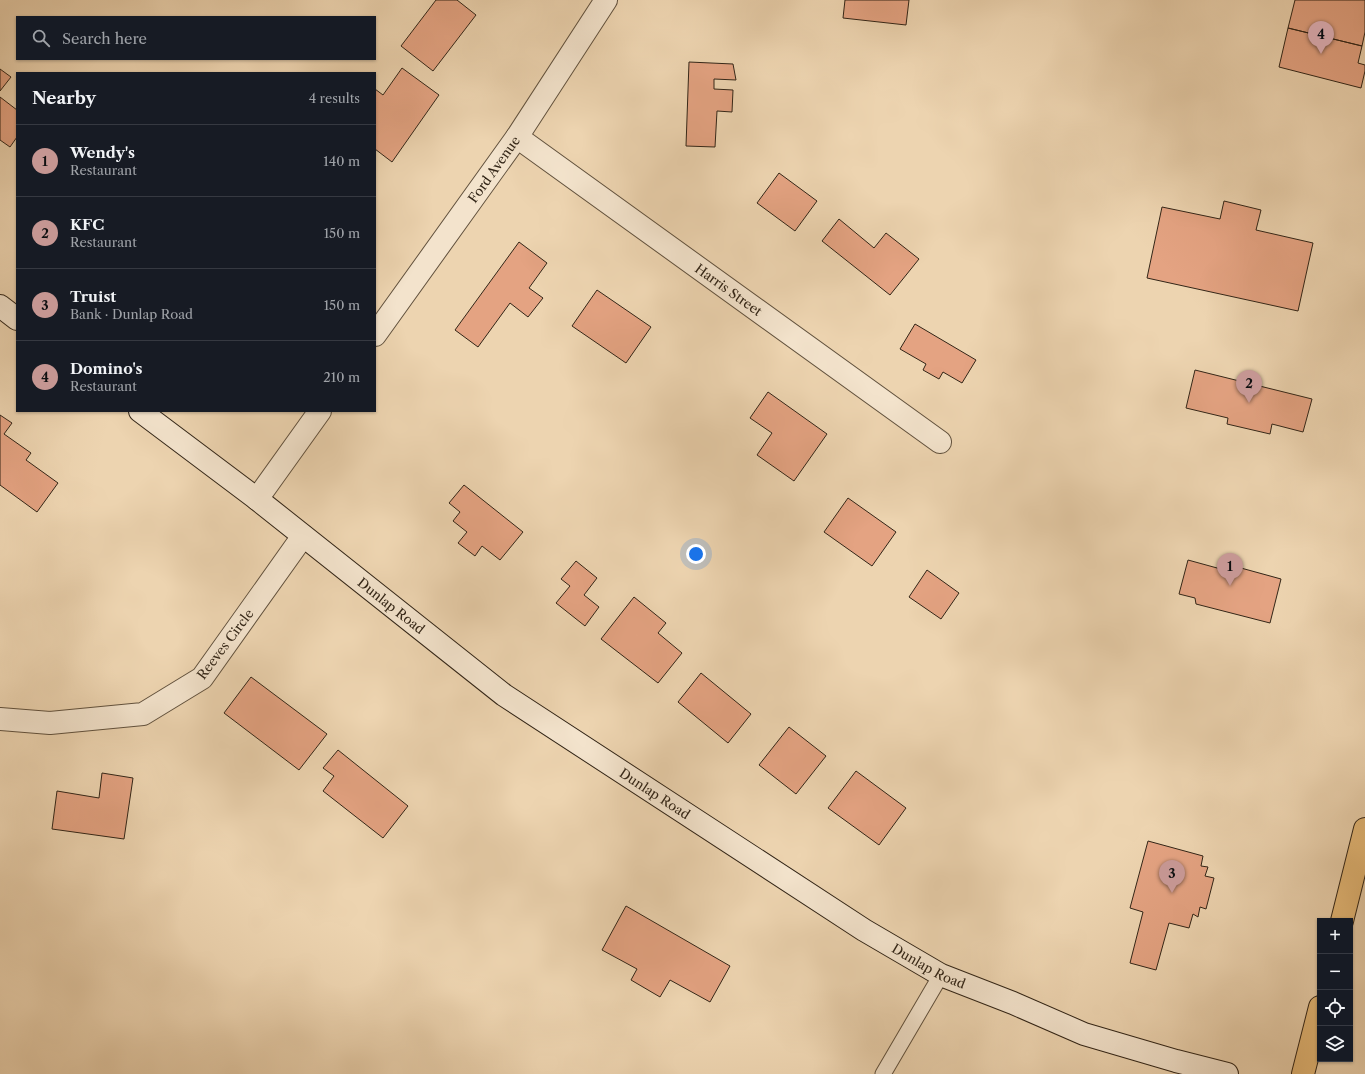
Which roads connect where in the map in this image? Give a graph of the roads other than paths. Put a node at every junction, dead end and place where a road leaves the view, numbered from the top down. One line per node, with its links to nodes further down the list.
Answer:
1 (606, 0): 2 (street, Ford Avenue)
2 (517, 137): 5 (street, Ford Avenue); 8 (street, Harris Street)
3 (0, 306): 4 (street)
4 (16, 318)
5 (376, 334)
6 (141, 412): 9 (street, Dunlap Road)
7 (319, 412): 9 (street)
8 (940, 442)
9 (257, 499): 10 (street, Dunlap Road)
10 (303, 536): 11 (street, Reeves Circle); 14 (street, Dunlap Road)
11 (0, 719)
12 (1365, 829): 13 (main road)
13 (1343, 918)
14 (941, 975): 16 (lane); 17 (street, Dunlap Road)
15 (1317, 1019): 18 (main road)
16 (883, 1074)
17 (1227, 1074)
18 (1303, 1074)

